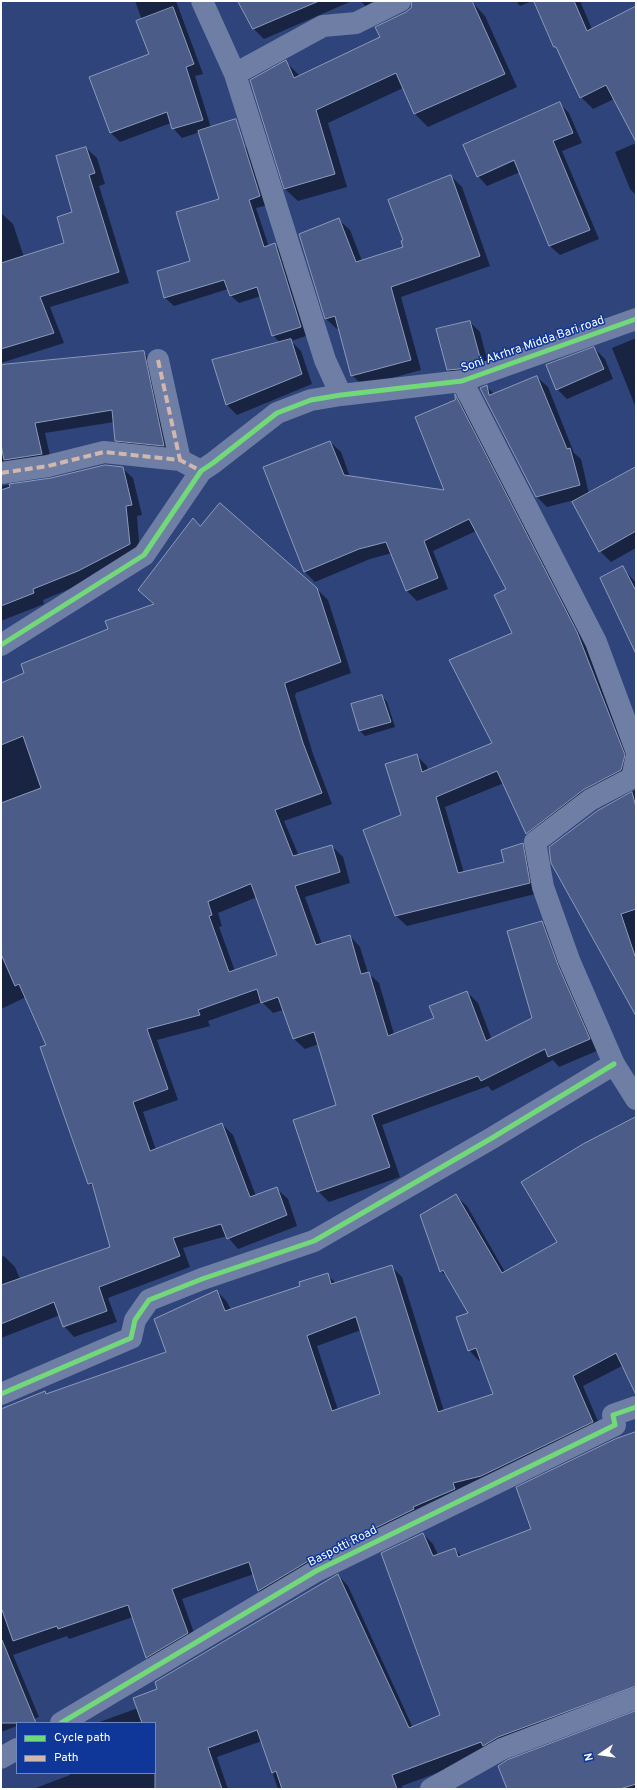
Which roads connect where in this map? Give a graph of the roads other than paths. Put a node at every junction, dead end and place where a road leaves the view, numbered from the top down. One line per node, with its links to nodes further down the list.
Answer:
1 (202, 1): 3 (street)
2 (400, 1): 3 (street)
3 (235, 74): 7 (street)
4 (636, 319): 6 (street, Soni Akrhra Midda Bari road)
5 (158, 360): 8 (street)
6 (462, 381): 7 (street, Soni Akrhra Midda Bari road); 12 (street)
7 (342, 395): 9 (street, Soni Akrhra Midda Bari road)
8 (180, 460): 9 (street); 10 (street)
9 (201, 471): 11 (street, Soni Akrhra Midda Bari road)
10 (1, 473)
11 (1, 645)
12 (636, 750)
13 (636, 759): 14 (street)
14 (614, 1064): 15 (street); 16 (street)
15 (636, 1099)
16 (1, 1394)
17 (636, 1407): 19 (street, Baspotti Road)
18 (636, 1698): 22 (street)
19 (63, 1722)
20 (16, 1750): 21 (street)
21 (1, 1758)
22 (431, 1789)

